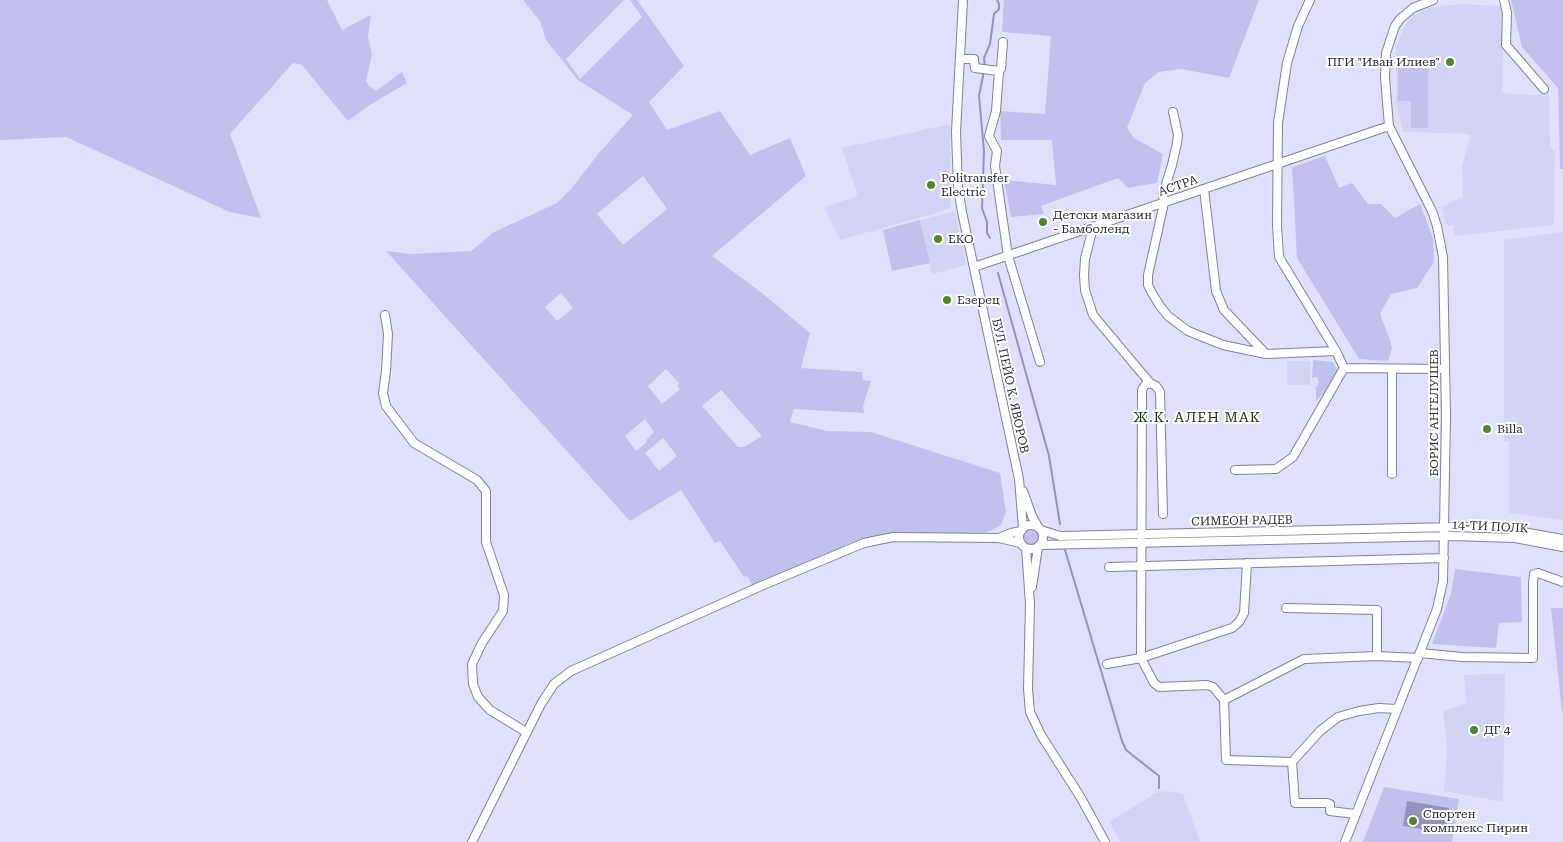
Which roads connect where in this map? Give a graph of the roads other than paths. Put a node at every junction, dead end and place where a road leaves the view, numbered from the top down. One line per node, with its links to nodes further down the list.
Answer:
1 (963, 0): 6 (street, БУЛ. ПЕЙО К. ЯВОРОВ)
2 (1310, 0): 11 (street)
3 (1433, 0): 10 (street, БОРИС АНГЕЛУШЕВ)
4 (1504, 0): 8 (street)
5 (1003, 42): 7 (street)
6 (960, 59): 7 (street); 16 (street, БУЛ. ПЕЙО К. ЯВОРОВ)
7 (996, 71): 15 (street)
8 (1544, 89)
9 (1173, 112): 13 (street)
10 (1389, 126): 11 (street, АСТРА); 23 (street, БОРИС АНГЕЛУШЕВ)
11 (1277, 165): 12 (street, АСТРА); 18 (street)
12 (1204, 189): 13 (street, АСТРА); 19 (street)
13 (1164, 203): 14 (street, АСТРА); 19 (street)
14 (1093, 227): 15 (street, АСТРА); 24 (street)
15 (1008, 256): 16 (street, АСТРА); 20 (street)
16 (974, 268): 27 (street, БУЛ. ПЕЙО К. ЯВОРОВ)
17 (385, 315): 51 (street)
18 (1336, 351): 19 (street); 21 (street)
19 (1266, 354)
20 (1040, 362)
21 (1344, 368): 22 (street); 25 (street)
22 (1392, 368): 23 (street); 26 (street)
23 (1445, 369): 31 (street, БОРИС АНГЕЛУШЕВ)
24 (1150, 383): 28 (street); 33 (street)
25 (1235, 470)
26 (1392, 474)
27 (1019, 479): 29 (street, БУЛ. ПЕЙО К. ЯВОРОВ); 30 (street, БУЛ. ПЕЙО К. ЯВОРОВ)
28 (1163, 514)
29 (1022, 529): 30 (street); 32 (street); 35 (street)
30 (1039, 529): 33 (street, СИМЕОН РАДЕВ); 36 (street)
31 (1445, 532): 33 (street, СИМЕОН РАДЕВ); 34 (street, 14-ТИ ПОЛК); 37 (street, 14-ТИ ПОЛК); 38 (street, БОРИС АНГЕЛУШЕВ)
32 (1000, 538): 35 (street); 51 (street)
33 (1142, 538): 36 (street, СИМЕОН РАДЕВ); 40 (street)
34 (1563, 539)
35 (1023, 546): 36 (street); 43 (street)
36 (1039, 546): 43 (street)
37 (1563, 547)
38 (1444, 558): 39 (street); 46 (street, БОРИС АНГЕЛУШЕВ)
39 (1247, 563): 40 (street); 47 (street)
40 (1142, 566): 41 (street); 47 (street)
41 (1109, 567)
42 (1563, 582): 46 (street)
43 (1030, 604): 55 (street)
44 (1286, 608): 45 (street)
45 (1377, 656): 46 (street); 49 (street)
46 (1419, 656): 50 (street, БОРИС АНГЕЛУШЕВ)
47 (1141, 658): 48 (street); 49 (street)
48 (1108, 664)
49 (1224, 700): 52 (street)
50 (1397, 709): 52 (street); 53 (street, БОРИС АНГЕЛУШЕВ)
51 (526, 732): 54 (street)
52 (1292, 762): 53 (street)
53 (1355, 814): 56 (street, БОРИС АНГЕЛУШЕВ)
54 (472, 842)
55 (1105, 842)
56 (1346, 842)

